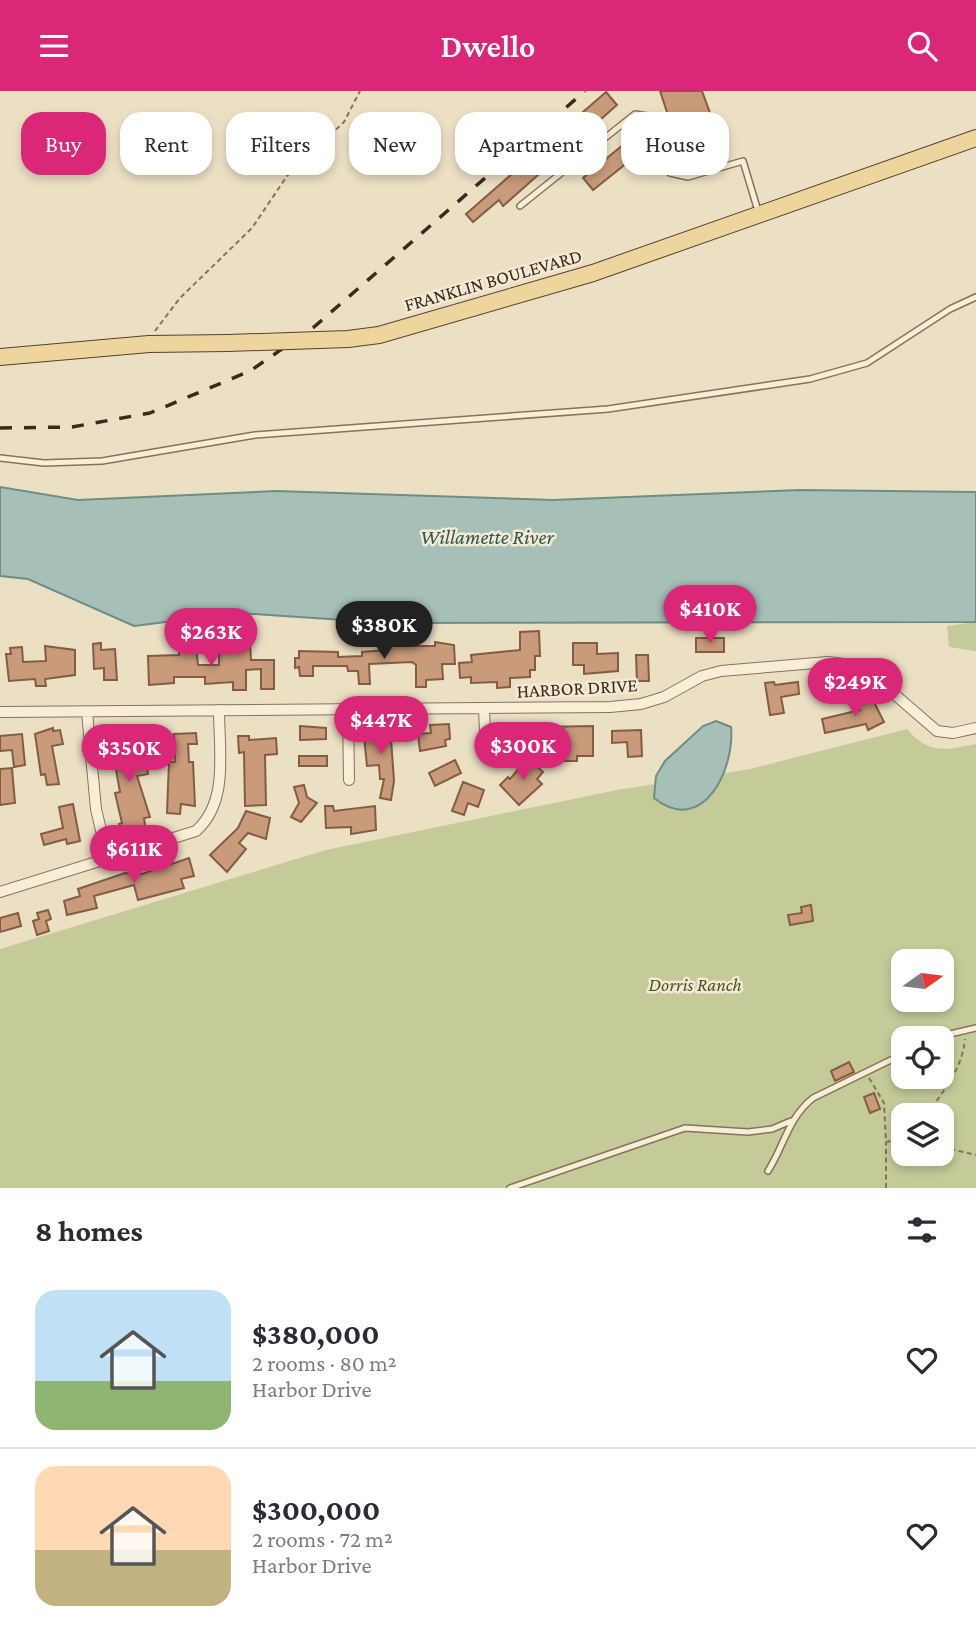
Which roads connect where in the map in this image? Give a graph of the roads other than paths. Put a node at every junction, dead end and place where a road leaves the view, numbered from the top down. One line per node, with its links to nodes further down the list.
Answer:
1 (976, 138): 3 (main road, FRANKLIN BOULEVARD)
2 (520, 206): 3 (lane)
3 (759, 214): 5 (main road, FRANKLIN BOULEVARD, bridge)
4 (976, 297): 6 (lane)
5 (0, 357)
6 (0, 458)
7 (484, 709): 8 (street, HARBOR DRIVE); 12 (street, HARBOR DRIVE); 13 (street)
8 (348, 710): 9 (street, HARBOR DRIVE); 14 (street)
9 (219, 711): 11 (street, HARBOR DRIVE); 15 (street)
10 (0, 712): 11 (street, HARBOR DRIVE)
11 (86, 712): 15 (street)
12 (976, 728)
13 (486, 754)
14 (349, 780)
15 (108, 860): 16 (street)
16 (0, 892)
17 (976, 1028): 18 (lane)
18 (954, 1032)
19 (891, 1061): 20 (lane)
20 (791, 1121): 21 (lane); 22 (lane)
21 (768, 1171)
22 (510, 1188)

